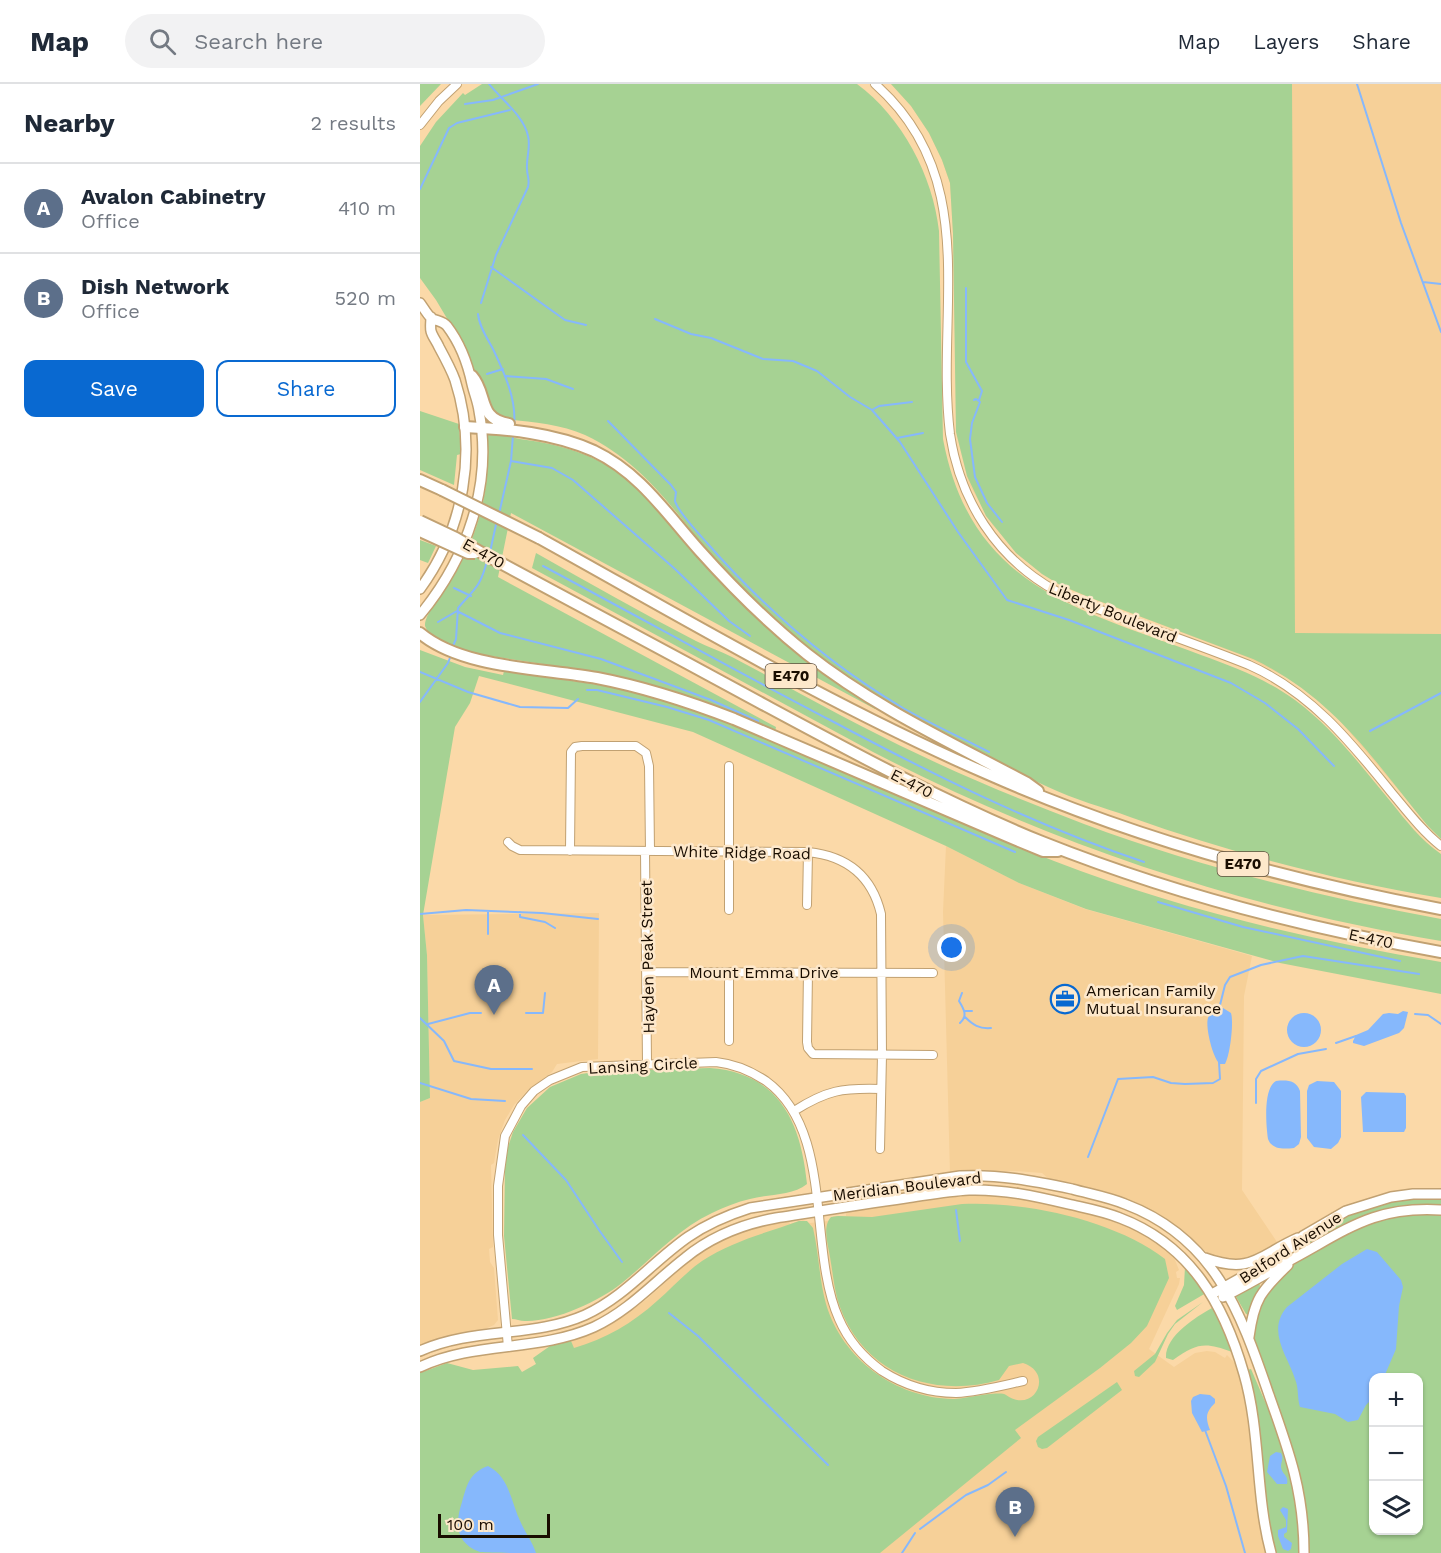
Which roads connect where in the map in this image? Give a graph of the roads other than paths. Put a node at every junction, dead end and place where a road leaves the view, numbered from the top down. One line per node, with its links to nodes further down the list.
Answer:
1 (457, 84): 3 (street)
2 (875, 84): 22 (street, Liberty Boulevard)
3 (420, 125)
4 (420, 303): 5 (main road)
5 (431, 317): 6 (main road); 8 (main road)
6 (472, 376): 7 (highway); 9 (main road)
7 (498, 426): 9 (highway); 20 (highway)
8 (465, 427): 9 (highway); 14 (main road)
9 (482, 428): 15 (main road)
10 (420, 480): 20 (highway, E470, bridge)
11 (420, 520): 13 (highway, E-470 / E470, bridge)
12 (420, 531): 13 (highway, bridge)
13 (482, 553): 23 (highway, E-470 / E470)
14 (420, 589)
15 (420, 615)
16 (420, 633): 18 (highway)
17 (420, 642): 18 (highway)
18 (432, 642): 23 (highway)
19 (729, 766): 26 (street)
20 (1051, 800): 29 (highway, E470)
21 (508, 842): 24 (street, White Ridge Road)
22 (1441, 846)
23 (1064, 850): 31 (highway, E-470 / E470)
24 (570, 851): 25 (street, White Ridge Road); 25 (street, Hayden Peak Street)
25 (647, 851): 26 (street, White Ridge Road); 32 (street, Hayden Peak Street)
26 (728, 852): 27 (street, White Ridge Road); 30 (street)
27 (808, 852): 28 (street); 35 (street, White Ridge Road)
28 (807, 905)
29 (1441, 909)
30 (729, 910)
31 (1441, 952)
32 (648, 972): 33 (street, Mount Emma Drive); 40 (street, Hayden Peak Street)
33 (729, 972): 34 (street, Mount Emma Drive); 37 (street)
34 (808, 972): 35 (street, Mount Emma Drive); 38 (street)
35 (881, 972): 36 (street, Mount Emma Drive); 38 (street, White Ridge Road)
36 (933, 973)
37 (729, 1041)
38 (882, 1055): 39 (street); 41 (street, White Ridge Road)
39 (933, 1055)
40 (647, 1063): 42 (street, Lansing Circle); 53 (street, Lansing Circle)
41 (880, 1089): 42 (street); 43 (street, White Ridge Road)
42 (794, 1110): 45 (street, Lansing Circle)
43 (880, 1149)
44 (1441, 1194): 48 (main road, Belford Avenue)
45 (816, 1197): 47 (street, Lansing Circle); 49 (main road, Meridian Boulevard); 53 (main road, Meridian Boulevard)
46 (1441, 1210): 50 (main road, Belford Avenue)
47 (818, 1211): 52 (main road, Meridian Boulevard); 55 (main road, Meridian Boulevard); 58 (street, Lansing Circle)
48 (1303, 1236): 49 (main road); 51 (main road, Belford Avenue)
49 (1203, 1257): 51 (main road, Meridian Boulevard)
50 (1294, 1258): 51 (main road, Belford Avenue); 54 (main road)
51 (1227, 1291): 52 (main road, Belford Avenue); 54 (main road, Meridian Boulevard)
52 (1214, 1297): 59 (main road, Meridian Boulevard)
53 (506, 1332): 55 (street, Lansing Circle); 56 (main road, Meridian Boulevard)
54 (1249, 1340): 60 (main road, Meridian Boulevard)
55 (508, 1347): 57 (main road)
56 (420, 1351)
57 (420, 1367)
58 (1023, 1381)
59 (1271, 1553)
60 (1304, 1553)

